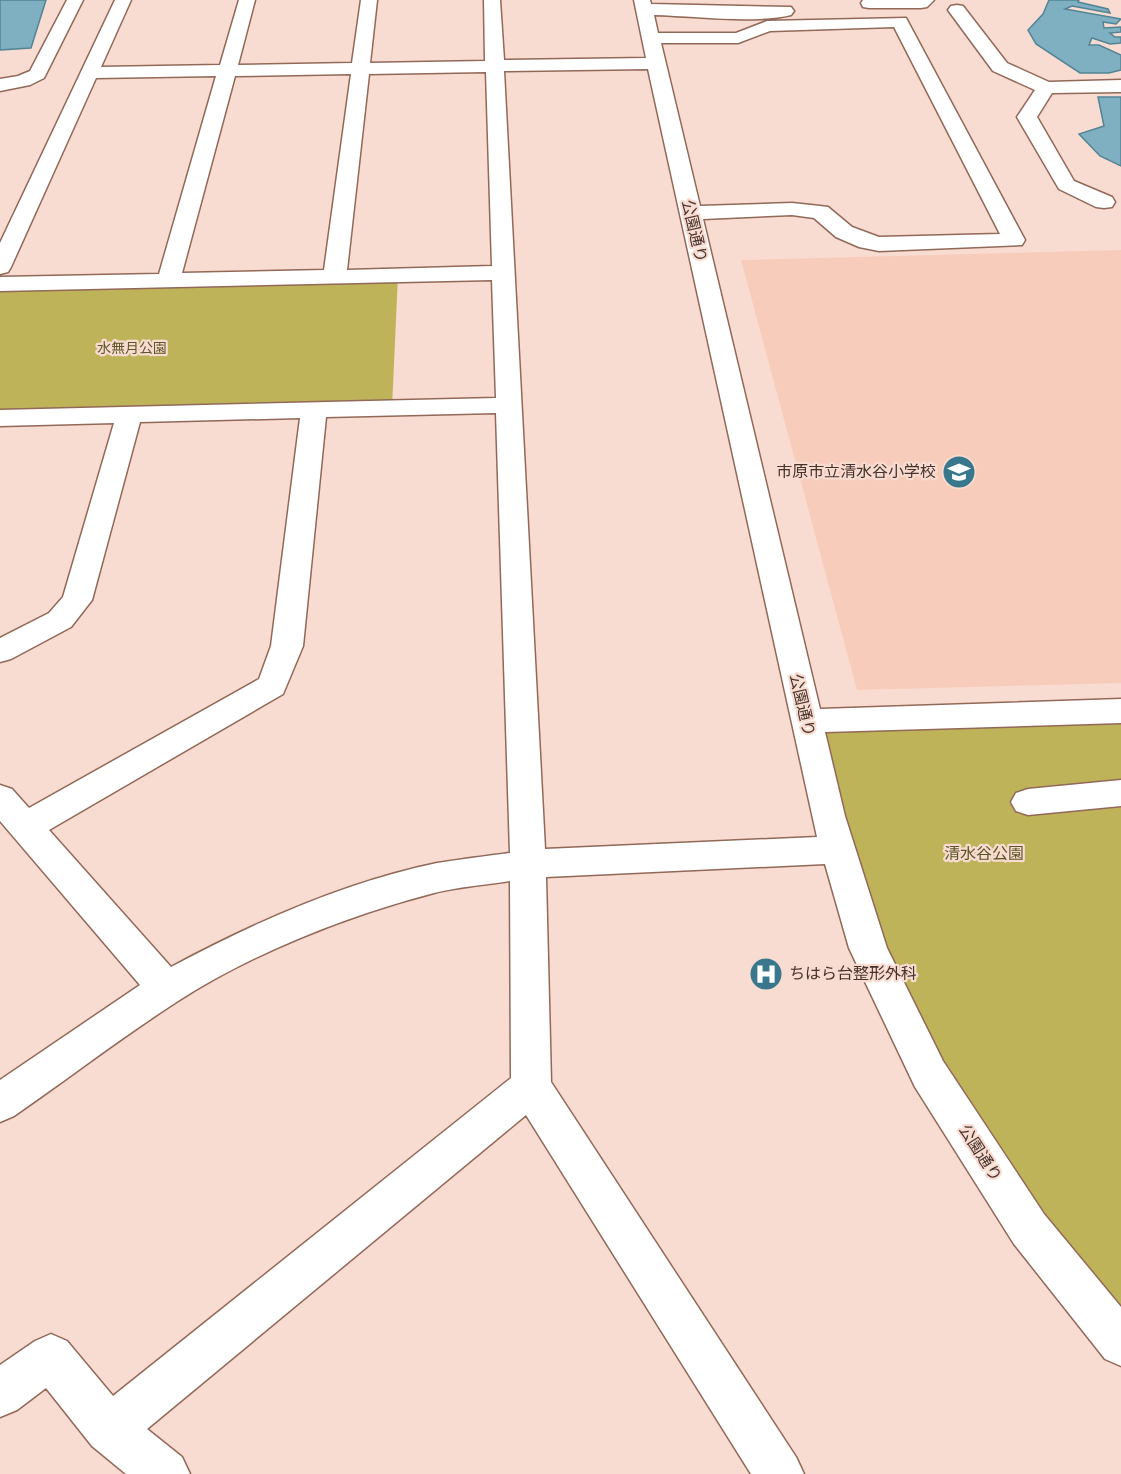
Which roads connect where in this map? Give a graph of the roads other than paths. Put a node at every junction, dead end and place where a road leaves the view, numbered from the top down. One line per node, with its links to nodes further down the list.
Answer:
1 (75, 0): 15 (street)
2 (123, 0): 14 (street)
3 (247, 0): 13 (street)
4 (369, 0): 12 (street)
5 (492, 0): 11 (street)
6 (924, 2): 7 (street); 8 (street)
7 (854, 3)
8 (953, 5): 17 (street)
9 (801, 9): 10 (street)
10 (648, 27): 11 (street); 19 (street, 公園通り); 19 (street)
11 (493, 66): 12 (street); 21 (street)
12 (361, 68): 13 (street); 22 (street)
13 (228, 70): 14 (street); 23 (street)
14 (91, 73): 20 (street)
15 (0, 85)
16 (1121, 86): 17 (street)
17 (1046, 88): 18 (street)
18 (1115, 211)
19 (690, 213): 31 (street, 公園通り)
20 (0, 267)
21 (504, 273): 22 (street); 25 (street)
22 (335, 276): 23 (street)
23 (169, 280): 24 (street)
24 (0, 284)
25 (508, 405): 26 (street); 37 (street)
26 (314, 410): 27 (street); 35 (street)
27 (129, 415): 28 (street); 29 (street)
28 (0, 418)
29 (0, 651)
30 (1121, 711): 31 (street)
31 (806, 721): 36 (street, 公園通り)
32 (1121, 793): 34 (street)
33 (0, 798): 35 (street)
34 (1028, 802)
35 (24, 827): 38 (street)
36 (837, 850): 37 (street); 41 (street, 公園通り)
37 (528, 864): 38 (street); 39 (street)
38 (166, 988): 40 (street)
39 (531, 1086): 43 (street); 45 (street)
40 (0, 1103)
41 (1121, 1343)
42 (0, 1393): 43 (street)
43 (109, 1429): 44 (street)
44 (165, 1474)
45 (779, 1474)

